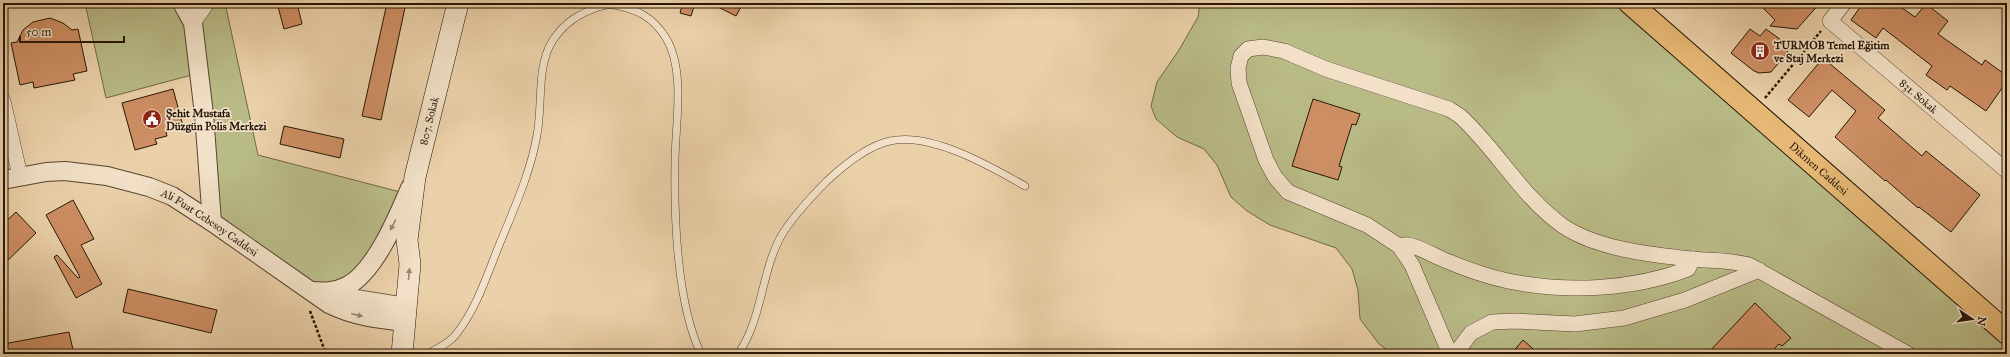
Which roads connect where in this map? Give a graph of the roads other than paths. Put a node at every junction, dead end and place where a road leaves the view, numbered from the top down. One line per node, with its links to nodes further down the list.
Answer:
1 (182, 3): 6 (street)
2 (207, 3): 6 (street)
3 (458, 3): 9 (main road, 807. Sokak)
4 (1630, 3): 18 (main road, Dikmen Caddesi)
5 (1844, 3): 8 (street, 831. Sokak)
6 (193, 23): 12 (street)
7 (3, 101): 10 (street)
8 (2007, 171)
9 (415, 177): 16 (street, one-way to 16); 17 (main road, 807. Sokak)
10 (11, 178): 12 (street, Ali Fuat Cebesoy Caddesi)
11 (1025, 186): 23 (lane)
12 (212, 222): 16 (street, Ali Fuat Cebesoy Caddesi)
13 (1399, 246): 14 (street); 14 (street); 24 (street)
14 (1693, 259): 15 (street)
15 (1759, 270): 25 (street); 26 (street)
16 (306, 288): 17 (street, Ali Fuat Cebesoy Caddesi)
17 (399, 313): 19 (main road, 807. Sokak); 20 (main road, 807. Sokak)
18 (2007, 333)
19 (389, 354)
20 (402, 354)
21 (427, 354): 22 (lane)
22 (701, 354)
23 (738, 354)
24 (1450, 354)
25 (1455, 354)
26 (1908, 354)

